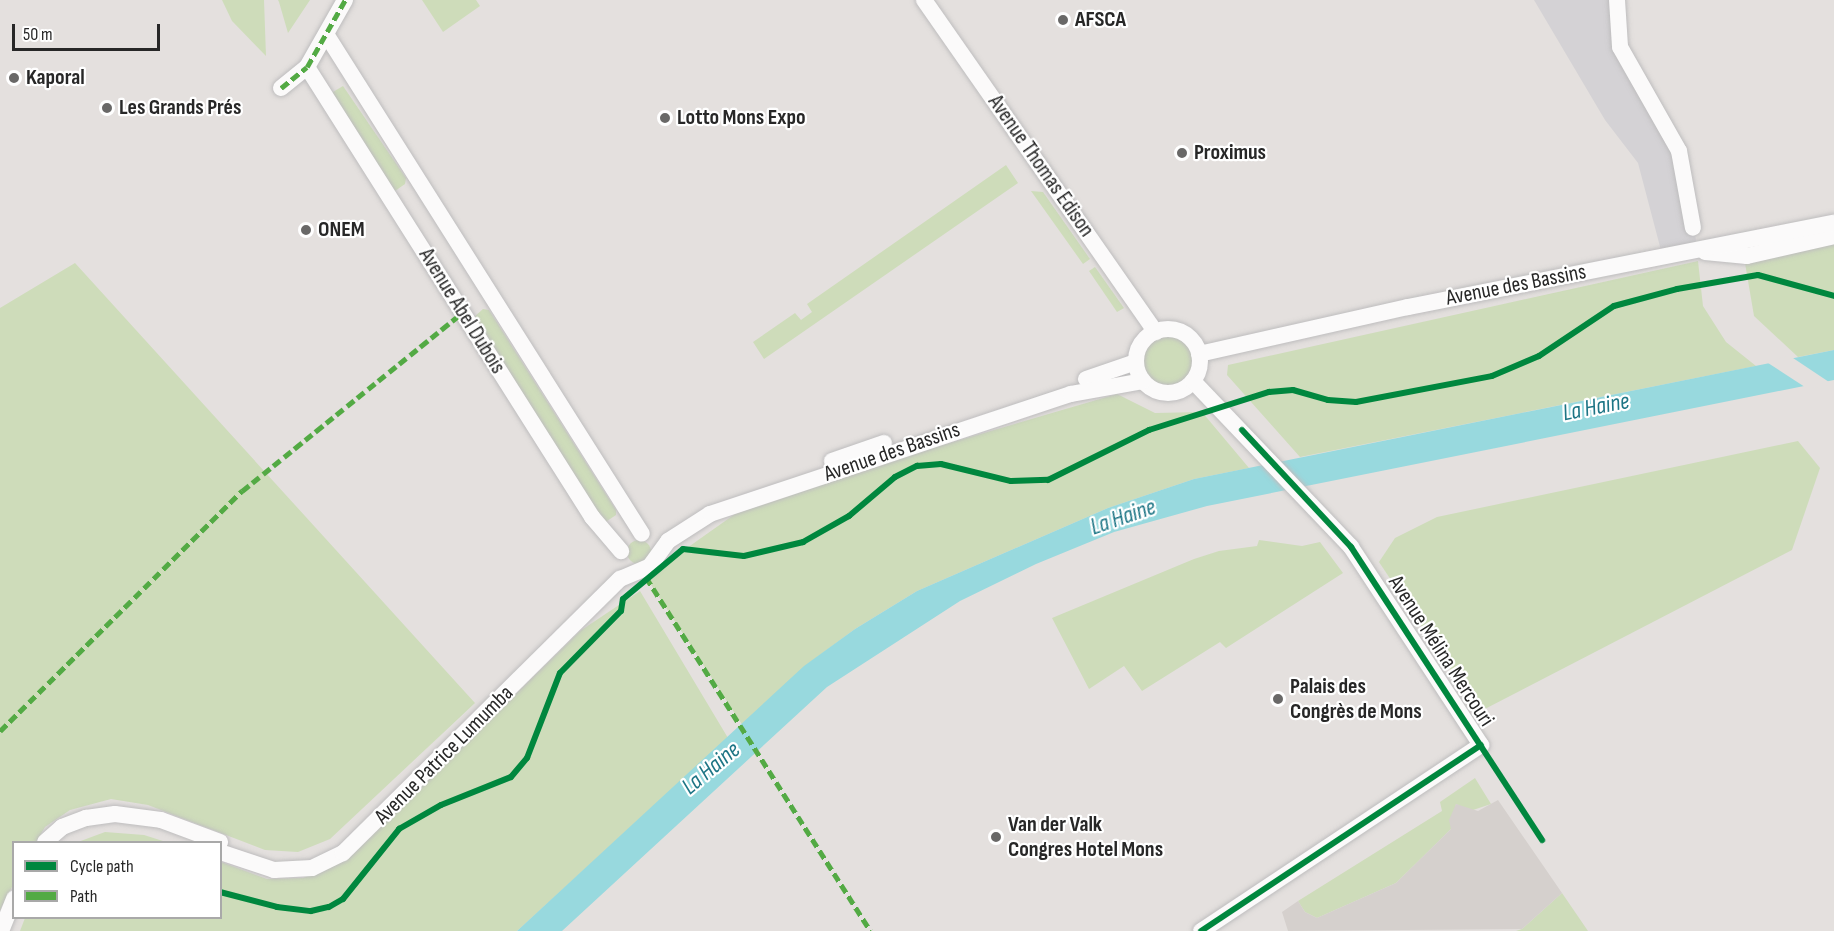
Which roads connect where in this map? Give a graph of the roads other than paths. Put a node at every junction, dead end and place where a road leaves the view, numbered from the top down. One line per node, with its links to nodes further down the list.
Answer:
1 (345, 0): 4 (street)
2 (924, 0): 11 (street, Avenue Thomas Edison)
3 (1617, 0): 8 (street)
4 (326, 34): 5 (street); 16 (street, Avenue Abel Dubois)
5 (308, 67): 6 (street); 17 (street, Avenue Abel Dubois)
6 (281, 88)
7 (1834, 223): 10 (street, Avenue des Bassins)
8 (1693, 228)
9 (1834, 236): 10 (street)
10 (1698, 251): 12 (street, Avenue des Bassins)
11 (1156, 332): 12 (street); 13 (street)
12 (1199, 354): 15 (street)
13 (1136, 362): 14 (street); 16 (street, Avenue des Bassins)
14 (1143, 381): 15 (street); 18 (street, Avenue des Bassins)
15 (1193, 381): 28 (street, Avenue Mélina Mercouri)
16 (640, 531): 17 (street); 18 (street)
17 (621, 554): 19 (street); 24 (street, Avenue Patrice Lumumba)
18 (657, 557): 19 (street)
19 (639, 570): 25 (street, Avenue Patrice Lumumba)
20 (47, 841): 23 (street, Avenue Patrice Lumumba)
21 (61, 841): 22 (street)
22 (190, 841)
23 (215, 841)
24 (222, 844)
25 (222, 853)
26 (12, 903): 27 (street)
27 (1, 931)
28 (1201, 931)

